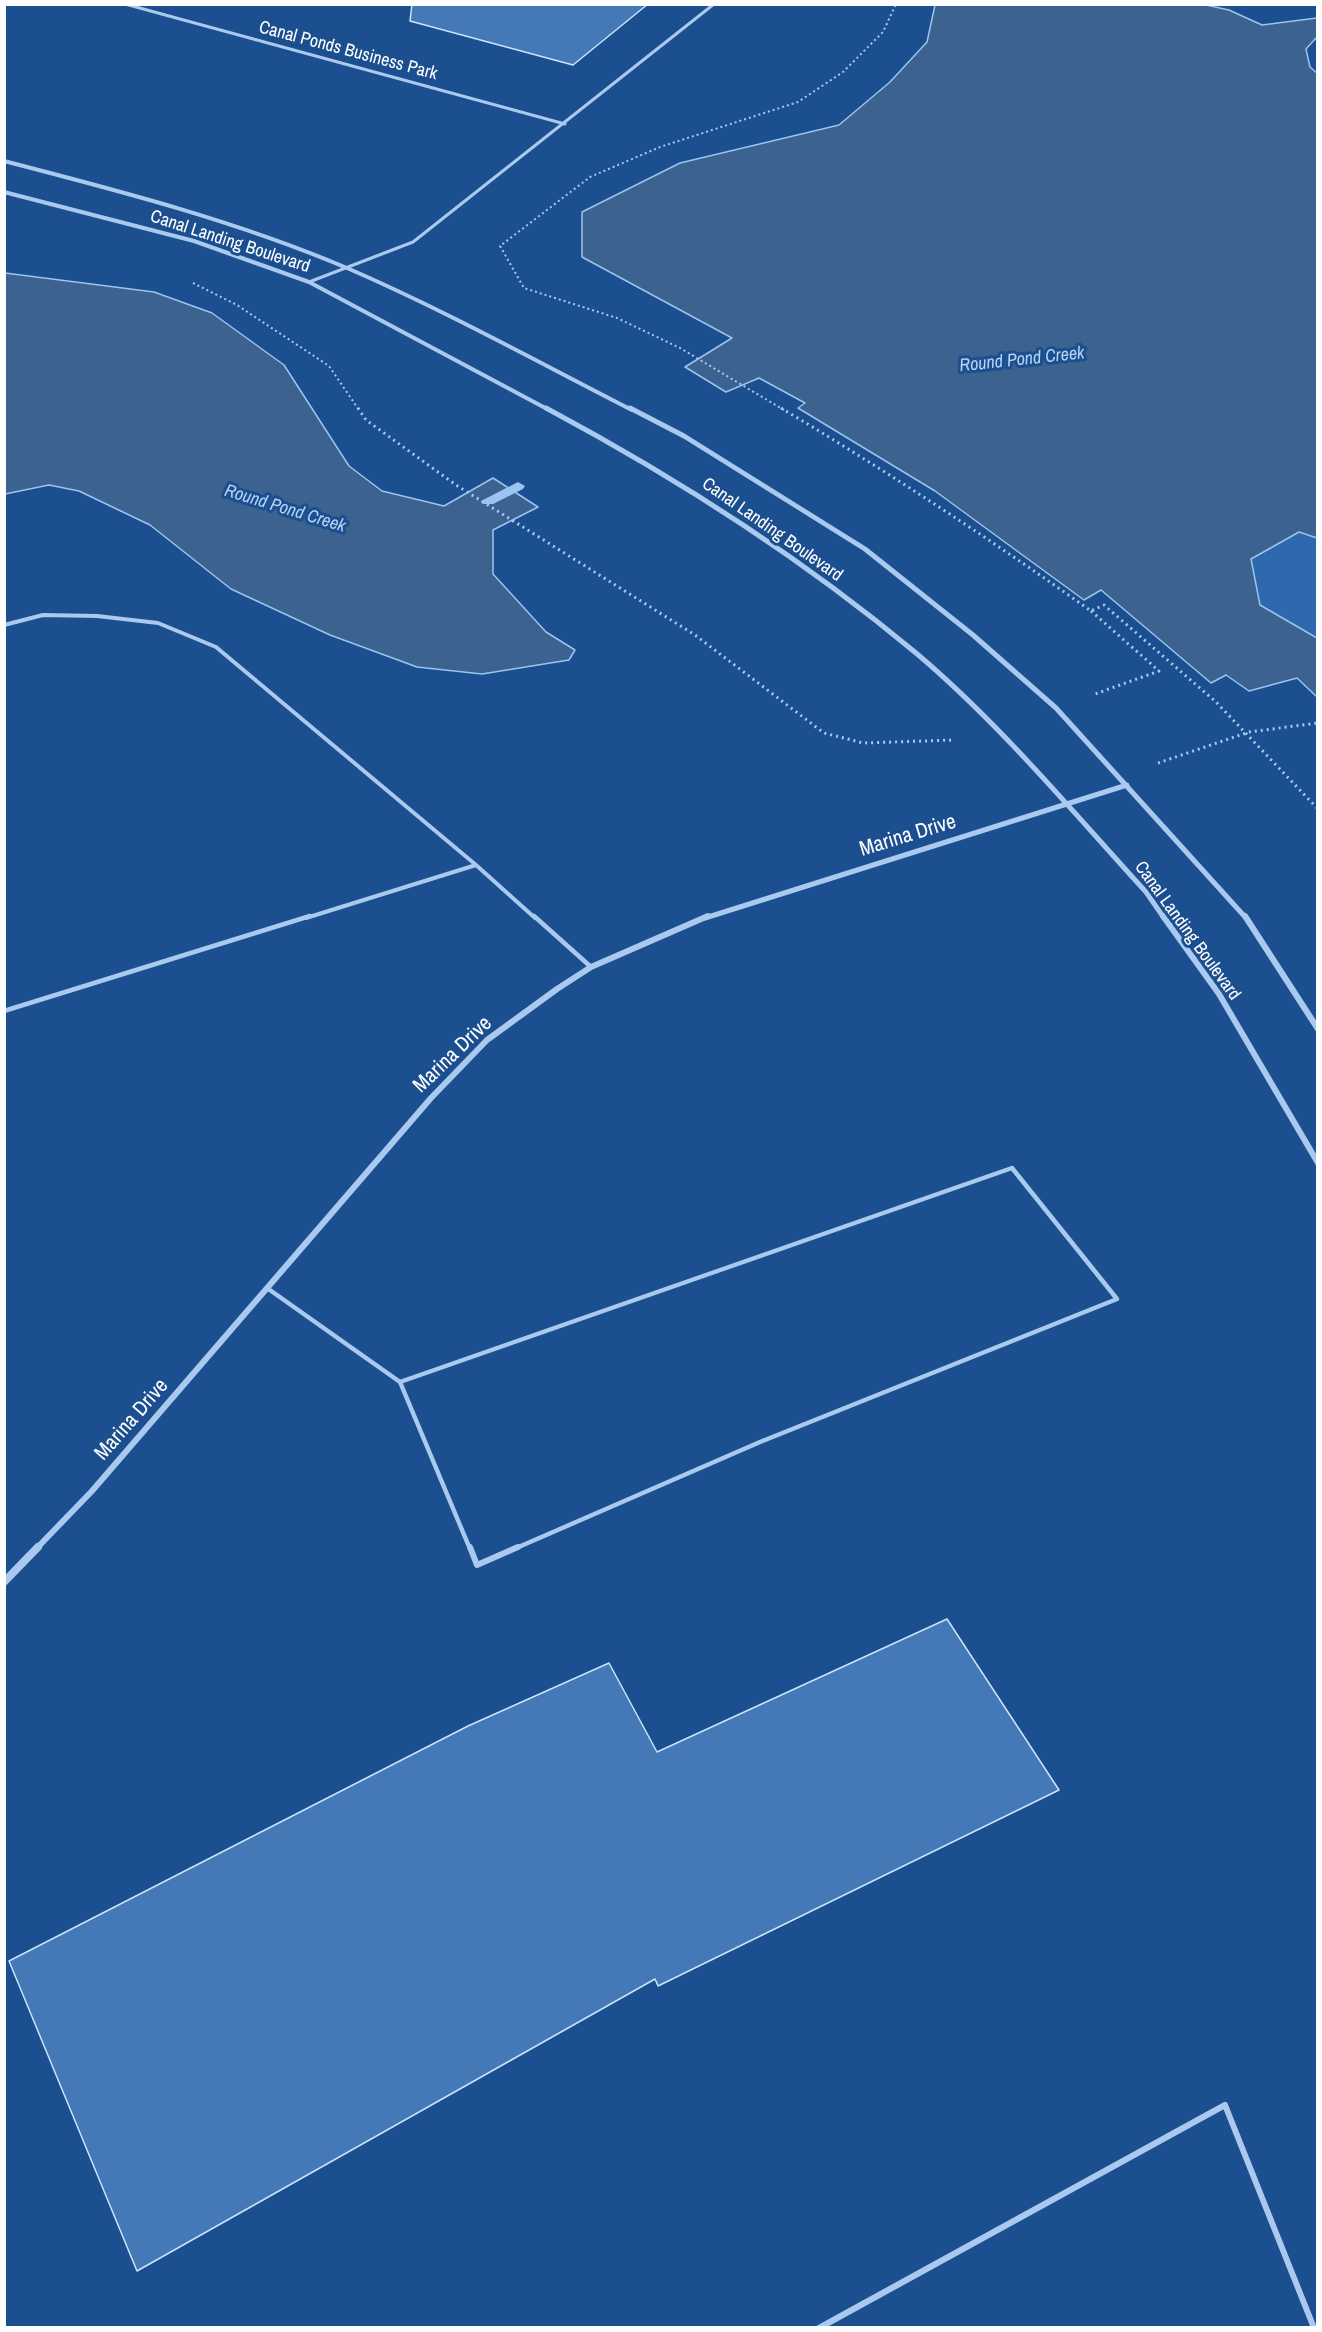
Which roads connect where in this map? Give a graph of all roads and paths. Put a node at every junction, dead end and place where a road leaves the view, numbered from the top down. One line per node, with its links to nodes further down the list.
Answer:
1 (125, 4): 4 (lane, Canal Ponds Business Park)
2 (714, 4): 4 (lane)
3 (896, 4): 10 (path)
4 (565, 124): 7 (lane)
5 (4, 161): 7 (street, Canal Landing Boulevard)
6 (4, 192): 9 (street, Canal Landing Boulevard)
7 (346, 268): 9 (lane); 17 (street, Canal Landing Boulevard)
8 (189, 281): 15 (path)
9 (309, 282): 18 (street, Canal Landing Boulevard)
10 (1091, 611): 12 (path); 14 (path)
11 (4, 625): 20 (lane)
12 (1088, 697)
13 (1317, 723): 14 (path)
14 (1248, 732): 16 (path); 19 (path)
15 (955, 740)
16 (1156, 763)
17 (1127, 785): 18 (street, Marina Drive); 23 (street, Canal Landing Boulevard)
18 (1066, 803): 21 (street, Marina Drive); 24 (street, Canal Landing Boulevard)
19 (1317, 809)
20 (476, 865): 21 (lane); 22 (lane)
21 (591, 967): 25 (street, Marina Drive)
22 (4, 1011)
23 (1317, 1029)
24 (1317, 1163)
25 (267, 1288): 26 (lane); 27 (street, Marina Drive)
26 (400, 1382): 26 (lane)
27 (4, 1582)
28 (819, 2328): 29 (lane)
29 (1314, 2328)

